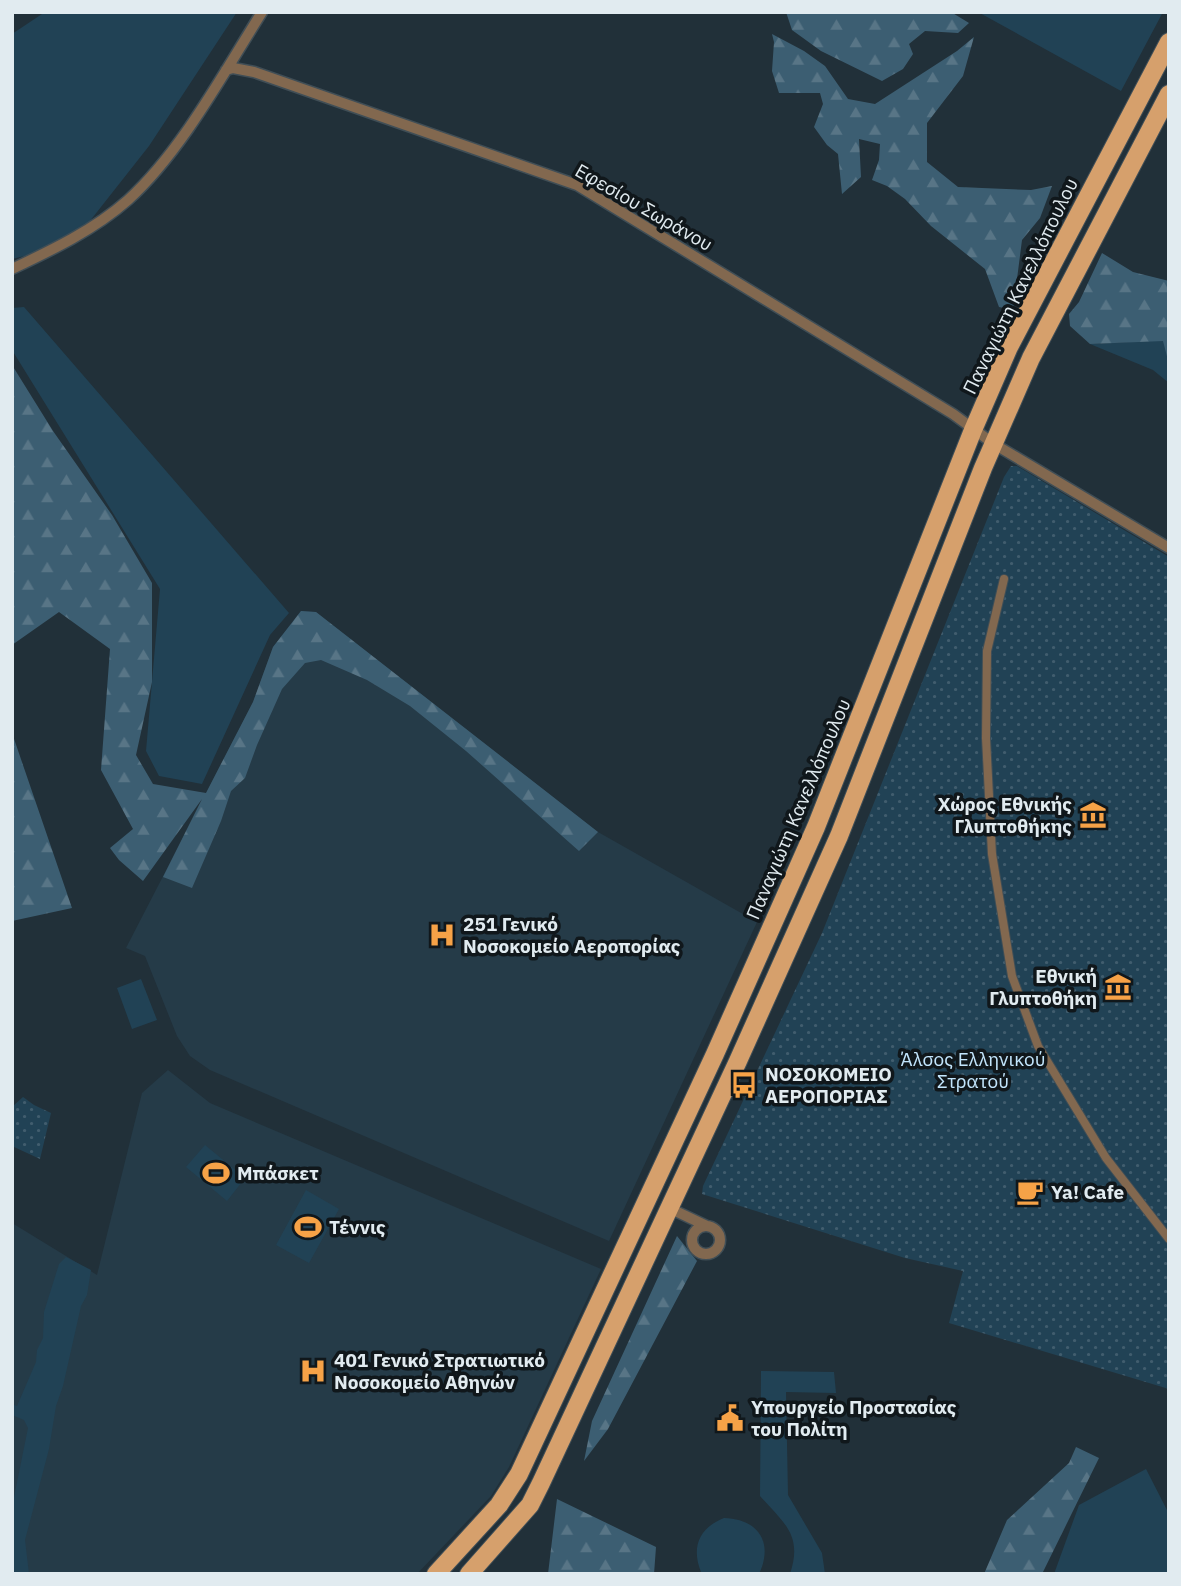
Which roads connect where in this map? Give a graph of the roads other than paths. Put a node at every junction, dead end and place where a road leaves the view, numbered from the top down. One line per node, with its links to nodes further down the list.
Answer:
1 (262, 12): 3 (street)
2 (1169, 42): 6 (main road, Παναγιώτη Κανελλόπουλου)
3 (226, 69): 5 (street); 6 (street, Εφεσίου Σωράνου)
4 (1169, 94): 7 (main road)
5 (12, 270)
6 (973, 430): 7 (street, Εφεσίου Σωράνου); 13 (main road, Παναγιώτη Κανελλόπουλου)
7 (994, 444): 8 (street, Εφεσίου Σωράνου); 10 (main road)
8 (1169, 548)
9 (1004, 579): 12 (street)
10 (669, 1208): 11 (street); 14 (main road)
11 (708, 1226)
12 (1169, 1239)
13 (436, 1574)
14 (469, 1574)

